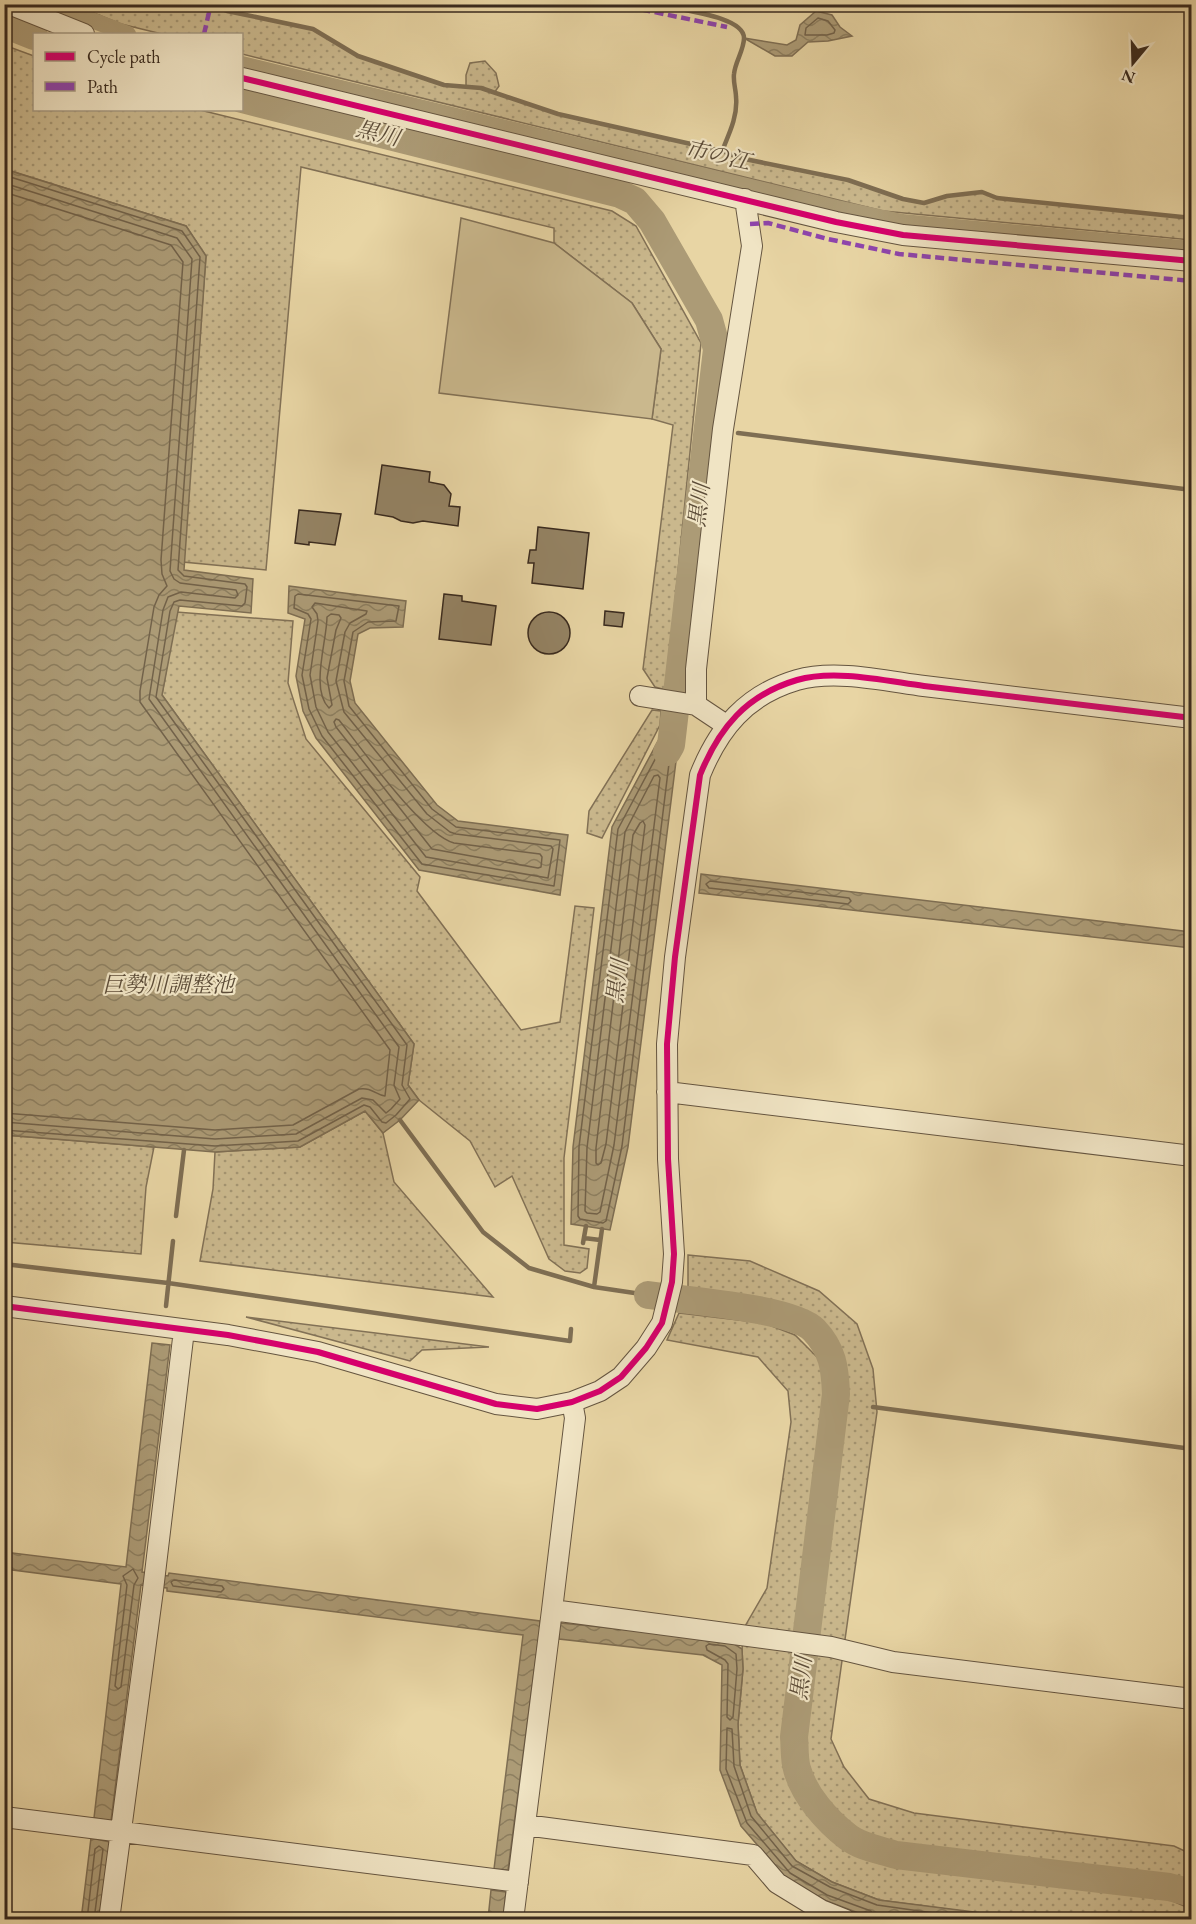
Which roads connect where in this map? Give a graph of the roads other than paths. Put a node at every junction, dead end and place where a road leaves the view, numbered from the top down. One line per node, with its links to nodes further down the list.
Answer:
1 (9, 4): 2 (street)
2 (82, 33)
3 (243, 78): 4 (street)
4 (745, 199): 5 (street); 7 (street)
5 (1191, 261)
6 (640, 696): 7 (street)
7 (696, 705): 9 (street)
8 (1191, 718): 9 (street)
9 (726, 725): 10 (street)
10 (667, 1092): 11 (street); 14 (street)
11 (1191, 1156)
12 (4, 1306): 13 (street)
13 (184, 1330): 14 (street); 19 (street)
14 (572, 1402): 15 (street)
15 (552, 1614): 16 (street); 18 (street)
16 (1191, 1699)
17 (4, 1817): 19 (street)
18 (525, 1825): 20 (street); 23 (street)
19 (107, 1829): 20 (street); 21 (street)
20 (507, 1881): 22 (street)
21 (109, 1920)
22 (513, 1920)
23 (846, 1920)

